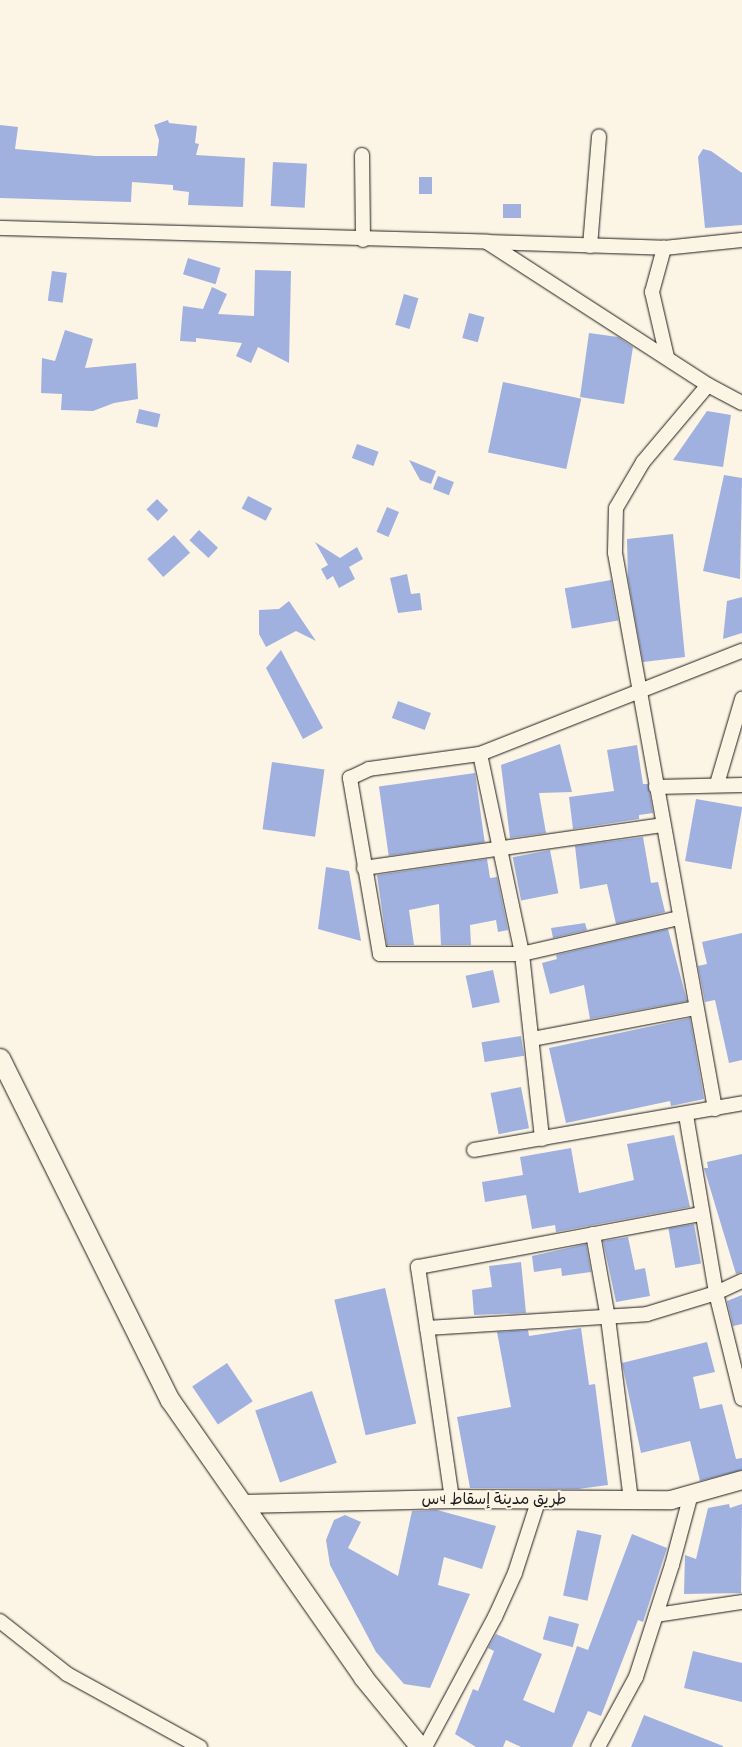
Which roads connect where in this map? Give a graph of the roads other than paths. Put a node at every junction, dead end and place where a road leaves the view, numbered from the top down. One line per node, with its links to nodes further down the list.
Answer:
1 (599, 136): 7 (street)
2 (362, 155): 4 (street)
3 (0, 228): 4 (street)
4 (363, 240): 6 (street)
5 (742, 240): 8 (street)
6 (487, 242): 7 (street); 9 (street)
7 (590, 246): 8 (street)
8 (664, 248): 9 (street)
9 (667, 357): 10 (street)
10 (708, 385): 11 (street); 13 (street)
11 (742, 403)
12 (742, 651): 13 (street)
13 (639, 692): 15 (street); 18 (street)
14 (742, 699): 16 (street)
15 (480, 754): 20 (street); 21 (street)
16 (718, 784): 17 (street); 18 (street)
17 (742, 786)
18 (656, 787): 19 (street)
19 (662, 825): 20 (street); 22 (street)
20 (502, 851): 21 (street); 23 (street)
21 (364, 868): 23 (street)
22 (679, 918): 23 (street); 24 (street)
23 (522, 954): 25 (street)
24 (696, 1008): 25 (street); 28 (street)
25 (532, 1038): 30 (street)
26 (0, 1058): 44 (main road)
27 (742, 1103): 28 (street)
28 (715, 1109): 29 (street)
29 (686, 1115): 30 (street); 32 (street)
30 (542, 1139): 31 (street)
31 (474, 1150)
32 (702, 1214): 33 (street); 35 (street)
33 (593, 1234): 36 (street); 37 (street)
34 (742, 1281): 35 (street)
35 (716, 1293): 36 (street); 38 (street)
36 (608, 1318): 37 (street); 42 (street)
37 (427, 1328): 41 (street)
38 (742, 1399)
39 (742, 1480): 40 (street, طريق مدينة إسقاط 4س)
40 (691, 1494): 42 (street, طريق مدينة إسقاط 4س); 46 (street)
41 (452, 1499): 43 (street, طريق مدينة إسقاط 4س); 44 (street, طريق مدينة إسقاط 4س)
42 (631, 1500): 43 (street, طريق مدينة إسقاط 4س)
43 (538, 1502): 50 (street)
44 (243, 1504): 49 (main road)
45 (742, 1602): 46 (street)
46 (656, 1614): 51 (street)
47 (0, 1621): 48 (street)
48 (200, 1747)
49 (420, 1747)
50 (426, 1747)
51 (598, 1747)

